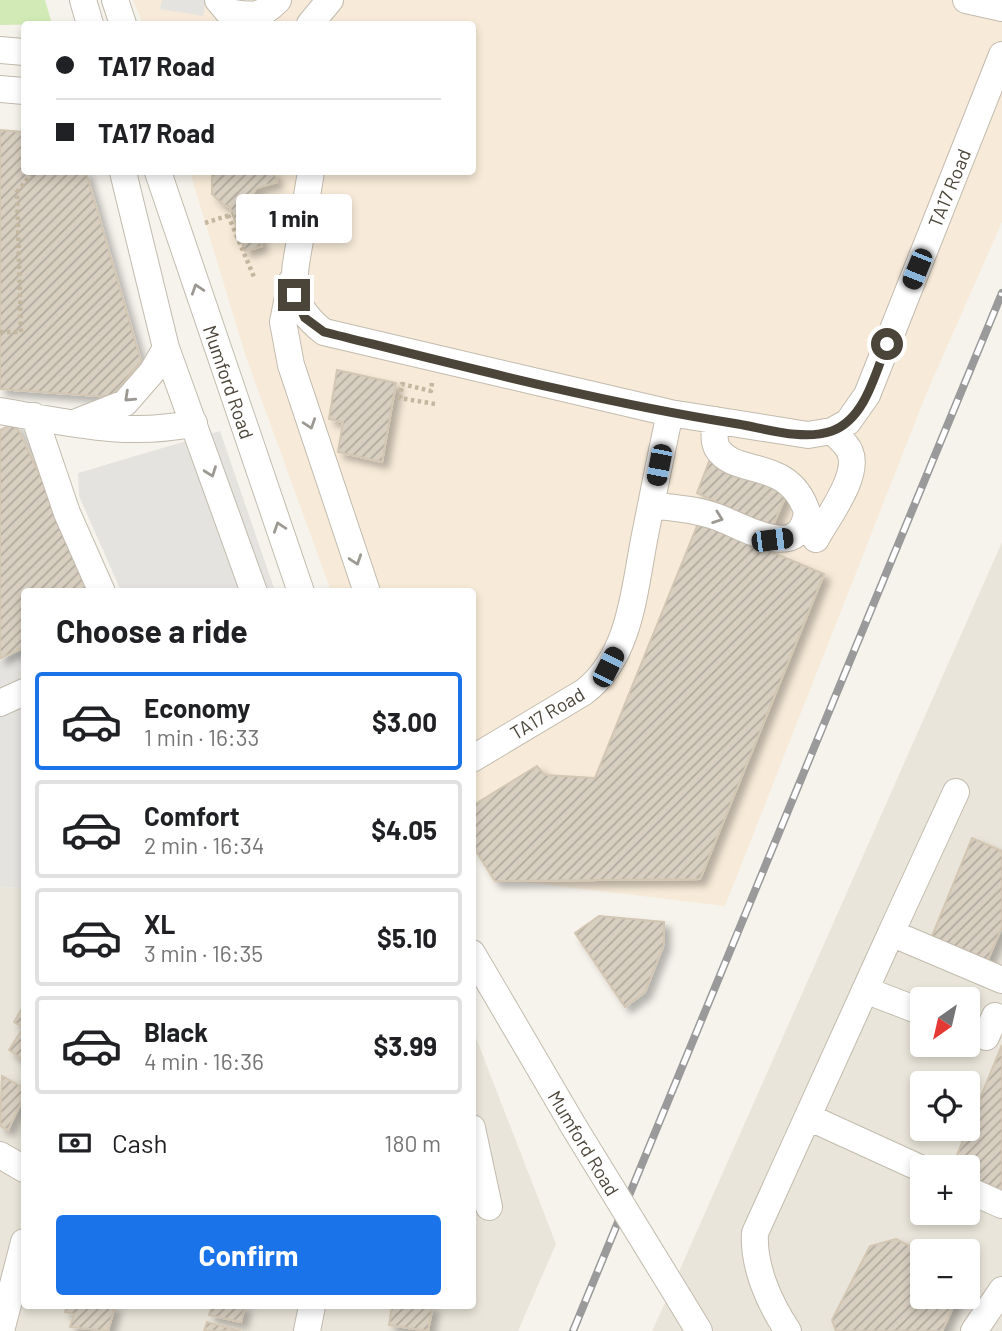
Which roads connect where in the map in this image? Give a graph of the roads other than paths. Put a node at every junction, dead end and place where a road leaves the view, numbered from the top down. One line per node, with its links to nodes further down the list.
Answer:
1 (83, 0): 9 (street)
2 (115, 0): 10 (street)
3 (218, 0): 4 (street)
4 (278, 0)
5 (330, 0): 11 (street)
6 (341, 0): 12 (street)
7 (966, 0): 8 (street)
8 (1002, 8)
9 (89, 21)
10 (122, 21)
11 (312, 21)
12 (338, 21)
13 (0, 50): 14 (street)
14 (21, 52)
15 (1002, 55): 29 (street, TA17 Road)
16 (0, 89): 17 (street)
17 (21, 91)
18 (124, 175): 22 (street)
19 (159, 175): 34 (street, Mumford Road, one-way to 19)
20 (311, 175): 21 (street)
21 (303, 221): 24 (street); 35 (street, one-way to 35)
22 (166, 348): 27 (street, one-way to 27); 28 (street)
23 (0, 411): 25 (street)
24 (670, 414): 26 (street); 30 (street, TA17 Road)
25 (34, 416): 27 (street); 32 (street)
26 (715, 420): 29 (street); 30 (street, one-way to 26)
27 (73, 423): 28 (street)
28 (194, 423): 33 (street, one-way to 33)
29 (832, 431): 31 (street)
30 (651, 505): 38 (street, TA17 Road)
31 (816, 539)
32 (100, 588)
33 (253, 588)
34 (300, 588)
35 (366, 588)
36 (21, 693): 37 (street)
37 (0, 703)
38 (476, 757)
39 (956, 792): 40 (street)
40 (891, 933): 42 (street); 43 (street)
41 (476, 960): 60 (street, Mumford Road, bridge)
42 (1002, 980)
43 (865, 990): 44 (street); 47 (street)
44 (910, 1007)
45 (1002, 1019): 46 (street)
46 (980, 1035)
47 (808, 1117): 50 (street); 61 (street)
48 (476, 1147): 54 (street)
49 (0, 1155): 51 (street)
50 (910, 1164)
51 (21, 1166)
52 (980, 1195): 53 (street)
53 (1002, 1205)
54 (489, 1207)
55 (21, 1254): 58 (street)
56 (1002, 1290): 62 (street)
57 (312, 1309): 59 (street)
58 (1, 1331)
59 (307, 1331)
60 (699, 1331)
61 (788, 1331)
62 (974, 1331)

